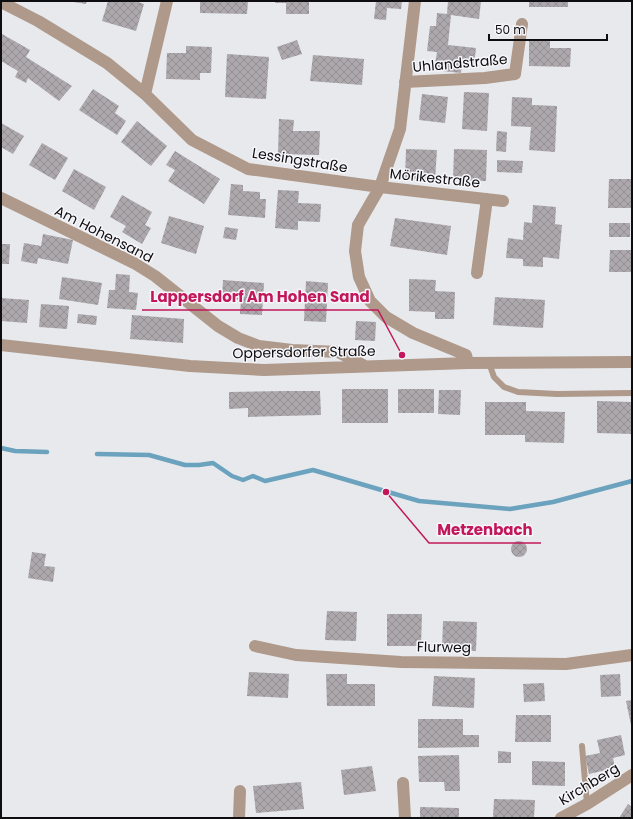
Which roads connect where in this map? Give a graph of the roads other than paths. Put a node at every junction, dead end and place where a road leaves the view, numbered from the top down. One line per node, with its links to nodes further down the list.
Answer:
1 (167, 1): 6 (street)
2 (415, 1): 5 (street, Uhlandstraße)
3 (1, 2): 6 (street, Lessingstraße)
4 (522, 24): 5 (street, Uhlandstraße)
5 (405, 82): 7 (street, Uhlandstraße)
6 (144, 94): 7 (street, Lessingstraße)
7 (380, 187): 8 (street, Mörikestraße); 14 (street)
8 (487, 199): 9 (street, Mörikestraße); 11 (street, Mörikestraße)
9 (503, 201)
10 (3, 202): 16 (street, Am Hohensand)
11 (477, 273)
12 (1, 345): 16 (street, Oppersdorfer Straße)
13 (632, 362): 15 (street, Oppersdorfer Straße)
14 (468, 363): 15 (street, Oppersdorfer Straße); 16 (street, Oppersdorfer Straße)
15 (489, 363): 17 (lane)
16 (365, 366)
17 (632, 393)
18 (256, 646): 19 (street, Flurweg)
19 (632, 656)
20 (582, 746): 24 (lane)
21 (632, 775): 24 (street, Kirchberg)
22 (404, 783): 26 (street)
23 (240, 791): 25 (street)
24 (587, 804): 27 (street, Kirchberg)
25 (239, 818)
26 (405, 818)
27 (561, 818)

